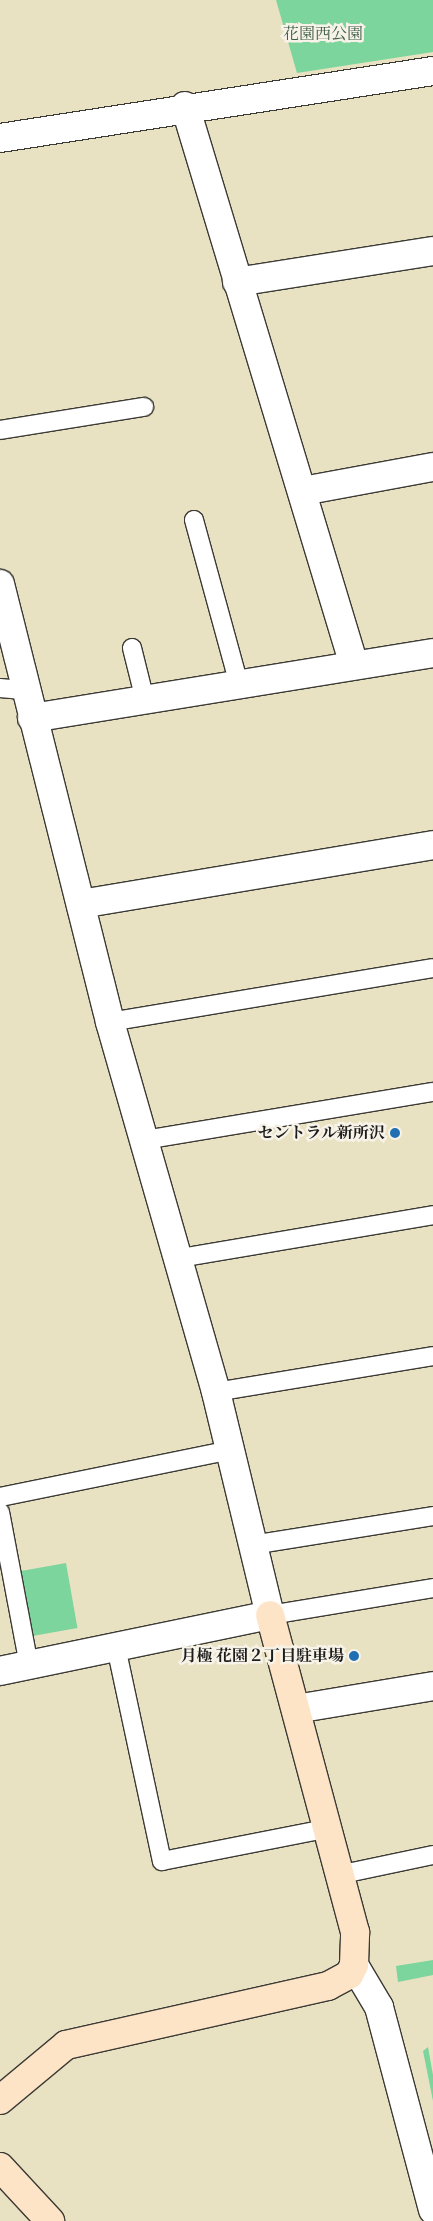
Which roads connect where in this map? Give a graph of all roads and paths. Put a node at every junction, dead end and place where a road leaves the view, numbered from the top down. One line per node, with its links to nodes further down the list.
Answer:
1 (433, 73): 2 (street)
2 (185, 106): 3 (street); 5 (street)
3 (0, 138)
4 (433, 251): 5 (street)
5 (237, 282): 9 (street)
6 (144, 407): 7 (lane)
7 (0, 430)
8 (433, 467): 9 (street)
9 (303, 491): 14 (street)
10 (194, 520): 15 (lane)
11 (1, 588): 16 (street)
12 (132, 648): 17 (lane)
13 (433, 653): 14 (street)
14 (354, 665): 15 (street)
15 (240, 685): 17 (street)
16 (13, 689): 18 (street)
17 (146, 700): 18 (street)
18 (32, 718): 20 (street)
19 (433, 845): 20 (street)
20 (81, 904): 22 (street)
21 (433, 968): 22 (lane)
22 (110, 1022): 24 (street)
23 (433, 1092): 24 (lane)
24 (144, 1140): 26 (street)
25 (433, 1215): 26 (lane)
26 (180, 1258): 28 (street)
27 (433, 1356): 28 (lane)
28 (216, 1392): 29 (street)
29 (231, 1450): 30 (lane); 33 (street)
30 (0, 1497)
31 (0, 1512): 37 (lane)
32 (433, 1516): 33 (lane)
33 (252, 1545): 35 (street)
34 (433, 1588): 35 (lane)
35 (270, 1615): 36 (street); 40 (street)
36 (116, 1647): 37 (street); 41 (lane)
37 (29, 1665): 38 (street)
38 (0, 1671)
39 (433, 1686): 40 (street)
40 (296, 1709): 41 (street)
41 (324, 1829): 43 (street)
42 (433, 1855): 43 (lane)
43 (338, 1875): 44 (street)
44 (354, 1965): 45 (street); 47 (street)
45 (0, 2100)
46 (0, 2168): 48 (street)
47 (433, 2210)
48 (50, 2221)

